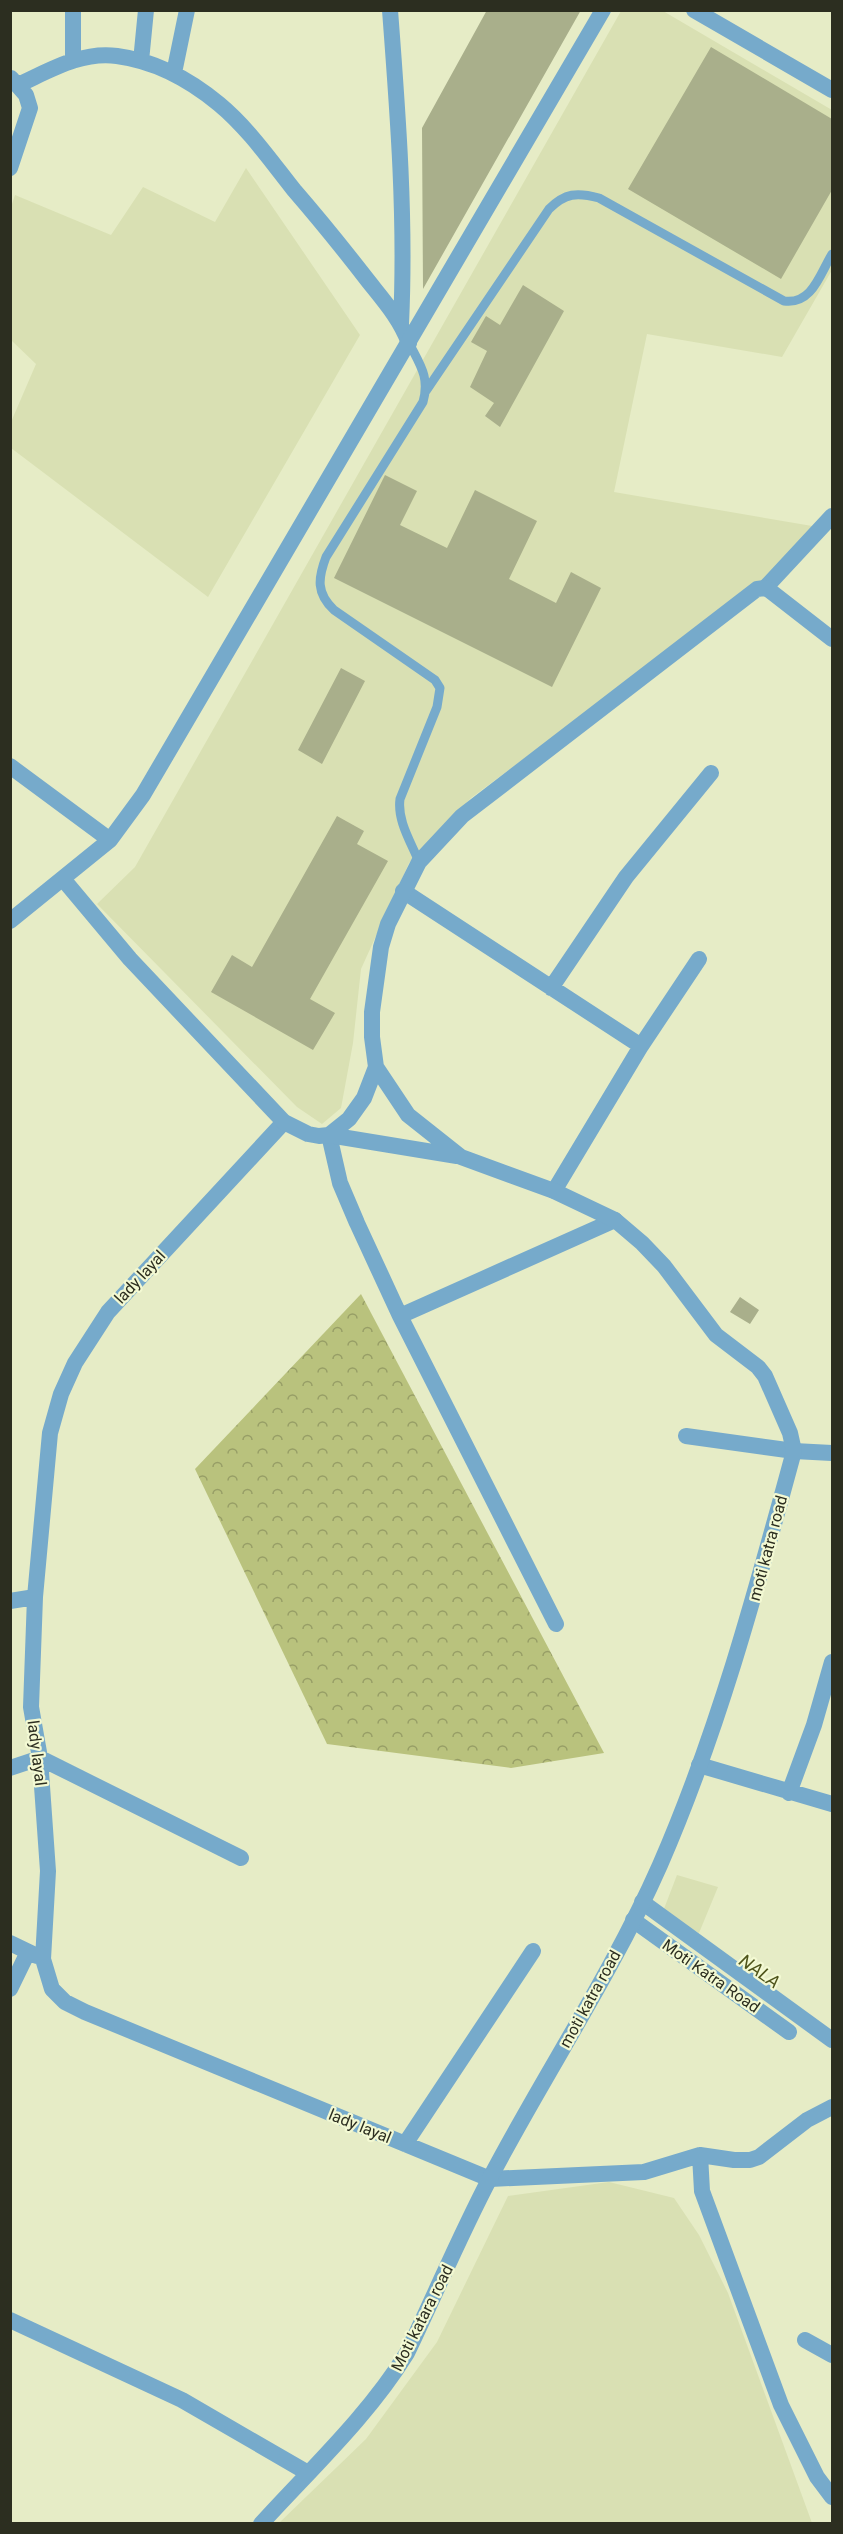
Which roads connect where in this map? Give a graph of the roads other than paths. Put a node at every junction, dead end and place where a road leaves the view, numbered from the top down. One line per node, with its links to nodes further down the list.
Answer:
1 (73, 10): 7 (street)
2 (146, 10): 8 (street)
3 (187, 10): 9 (street)
4 (390, 10): 14 (street)
5 (603, 10): 15 (street)
6 (694, 10): 11 (street)
7 (73, 60): 8 (street); 10 (street)
8 (141, 61): 9 (street)
9 (174, 73): 14 (street)
10 (14, 81): 12 (street)
11 (832, 90)
12 (10, 168)
13 (832, 254): 16 (lane)
14 (401, 324): 15 (street)
15 (409, 343): 16 (lane); 22 (street)
16 (426, 391): 23 (lane)
17 (832, 516): 18 (street)
18 (765, 588): 19 (street); 23 (street)
19 (832, 639)
20 (10, 766): 22 (street)
21 (711, 773): 28 (street)
22 (110, 840): 24 (street)
23 (419, 862): 25 (street)
24 (63, 879): 26 (street); 31 (street)
25 (403, 891): 28 (street); 30 (street)
26 (10, 921)
27 (699, 959): 29 (street)
28 (551, 988): 29 (street)
29 (640, 1046): 34 (street)
30 (376, 1066): 32 (street); 33 (street)
31 (284, 1122): 32 (street); 40 (street, lady layal)
32 (329, 1135): 33 (street); 36 (street)
33 (461, 1157): 34 (street)
34 (554, 1191): 35 (street)
35 (615, 1220): 36 (street); 38 (street)
36 (400, 1316): 42 (street)
37 (686, 1436): 38 (street)
38 (794, 1451): 39 (street); 45 (street, moti katra road)
39 (832, 1453)
40 (35, 1597): 41 (street); 44 (street, lady layal)
41 (10, 1601)
42 (556, 1624)
43 (832, 1662): 47 (street)
44 (40, 1758): 46 (street); 49 (street); 55 (street, lady layal)
45 (699, 1765): 47 (street); 50 (street, moti katra road)
46 (10, 1768)
47 (789, 1793): 48 (street)
48 (832, 1804)
49 (241, 1858)
50 (642, 1902): 51 (street, moti katra road); 58 (street)
51 (633, 1920): 57 (street, Moti Katra Road); 62 (street, moti katra road)
52 (10, 1943): 53 (street)
53 (28, 1952): 55 (street); 56 (street)
54 (533, 1952): 60 (street)
55 (43, 1959): 60 (street, lady layal)
56 (10, 1989)
57 (789, 2032)
58 (832, 2040)
59 (832, 2107): 61 (street)
60 (405, 2144): 62 (street, lady layal)
61 (700, 2155): 62 (street); 67 (street)
62 (490, 2179): 66 (street, Moti katara road)
63 (10, 2320): 66 (street)
64 (805, 2340): 65 (street)
65 (832, 2355)
66 (308, 2473): 68 (street, Moti katara road)
67 (832, 2498)
68 (261, 2523)

